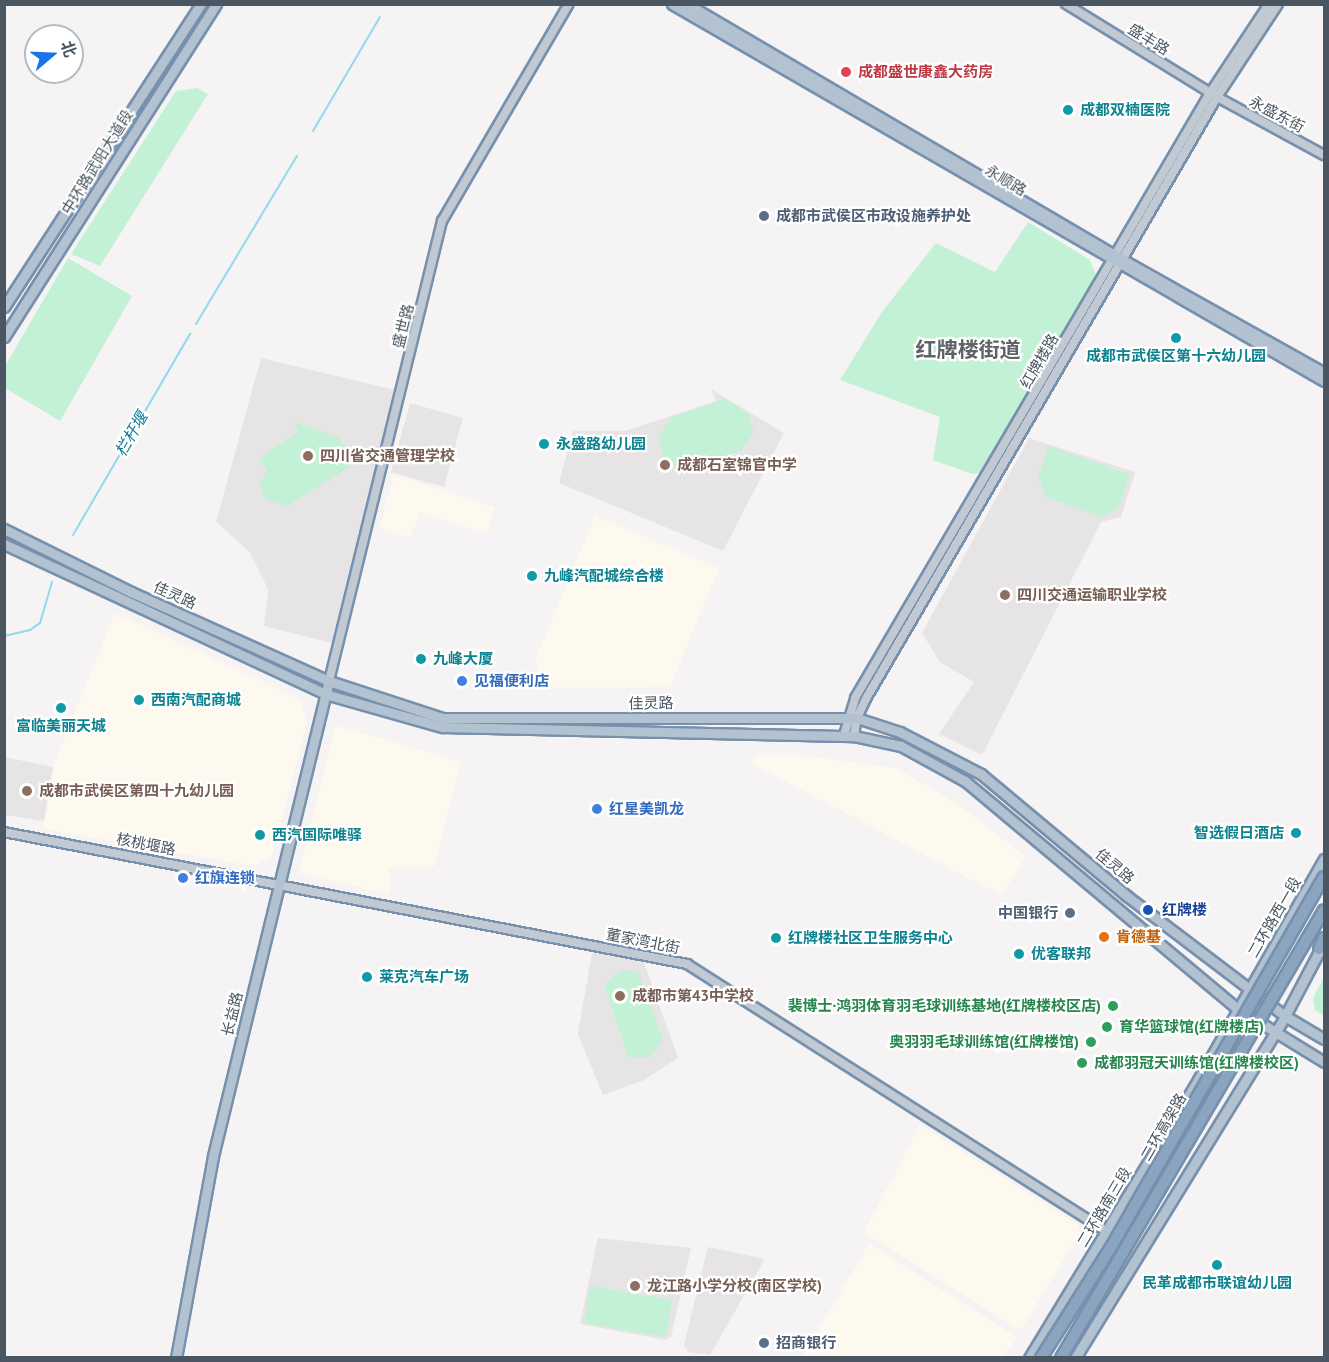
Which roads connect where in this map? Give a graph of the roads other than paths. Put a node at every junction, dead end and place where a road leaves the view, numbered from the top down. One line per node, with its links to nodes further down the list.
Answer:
1 (201, 4): 12 (main road, 中环路武阳大道段)
2 (216, 4): 13 (main road, 中环路武阳大道段)
3 (569, 4): 18 (street, 盛世路)
4 (672, 4): 11 (main road, 永顺路)
5 (687, 4): 11 (main road)
6 (1066, 4): 9 (street, 盛丰路)
7 (1269, 4): 9 (street, 红牌楼路)
8 (1278, 4): 9 (street, 红牌楼路)
9 (1214, 95): 10 (street, 永盛东街); 11 (street, 红牌楼路)
10 (1324, 154)
11 (1117, 261): 14 (main road); 15 (main road, 永顺路); 20 (street, 红牌楼路)
12 (4, 307)
13 (4, 337)
14 (1324, 373)
15 (1324, 381)
16 (4, 529): 18 (main road, 佳灵路)
17 (4, 544): 19 (main road, 佳灵路)
18 (329, 681): 19 (main road, 长益路); 20 (main road, 佳灵路)
19 (325, 694): 21 (main road, 佳灵路); 26 (main road, 长益路)
20 (852, 718): 21 (street, 红牌楼路); 22 (street, 红牌楼路); 29 (main road, 佳灵路)
21 (844, 735): 22 (main road, 佳灵路)
22 (854, 736): 30 (main road, 佳灵路)
23 (4, 832): 26 (street, 核桃堰路)
24 (1324, 859): 29 (main road, 二环路西一段)
25 (1324, 877): 38 (highway, 二环高架路, bridge)
26 (282, 883): 35 (street, 董家湾北街); 36 (main road, 长益路)
27 (1324, 910): 39 (highway, 二环高架路, bridge)
28 (1323, 943): 31 (main road)
29 (1250, 989): 30 (main road, 二环路西一段); 31 (main road, 佳灵路)
30 (1238, 1009): 32 (main road, 佳灵路); 35 (main road, 二环路南三段)
31 (1285, 1017): 32 (main road); 33 (main road, 佳灵路)
32 (1274, 1034): 34 (main road, 佳灵路); 40 (main road)
33 (1324, 1039)
34 (1324, 1062)
35 (1108, 1232): 37 (main road, 二环路南三段)
36 (176, 1358)
37 (1029, 1358)
38 (1041, 1358)
39 (1061, 1358)
40 (1075, 1358)

